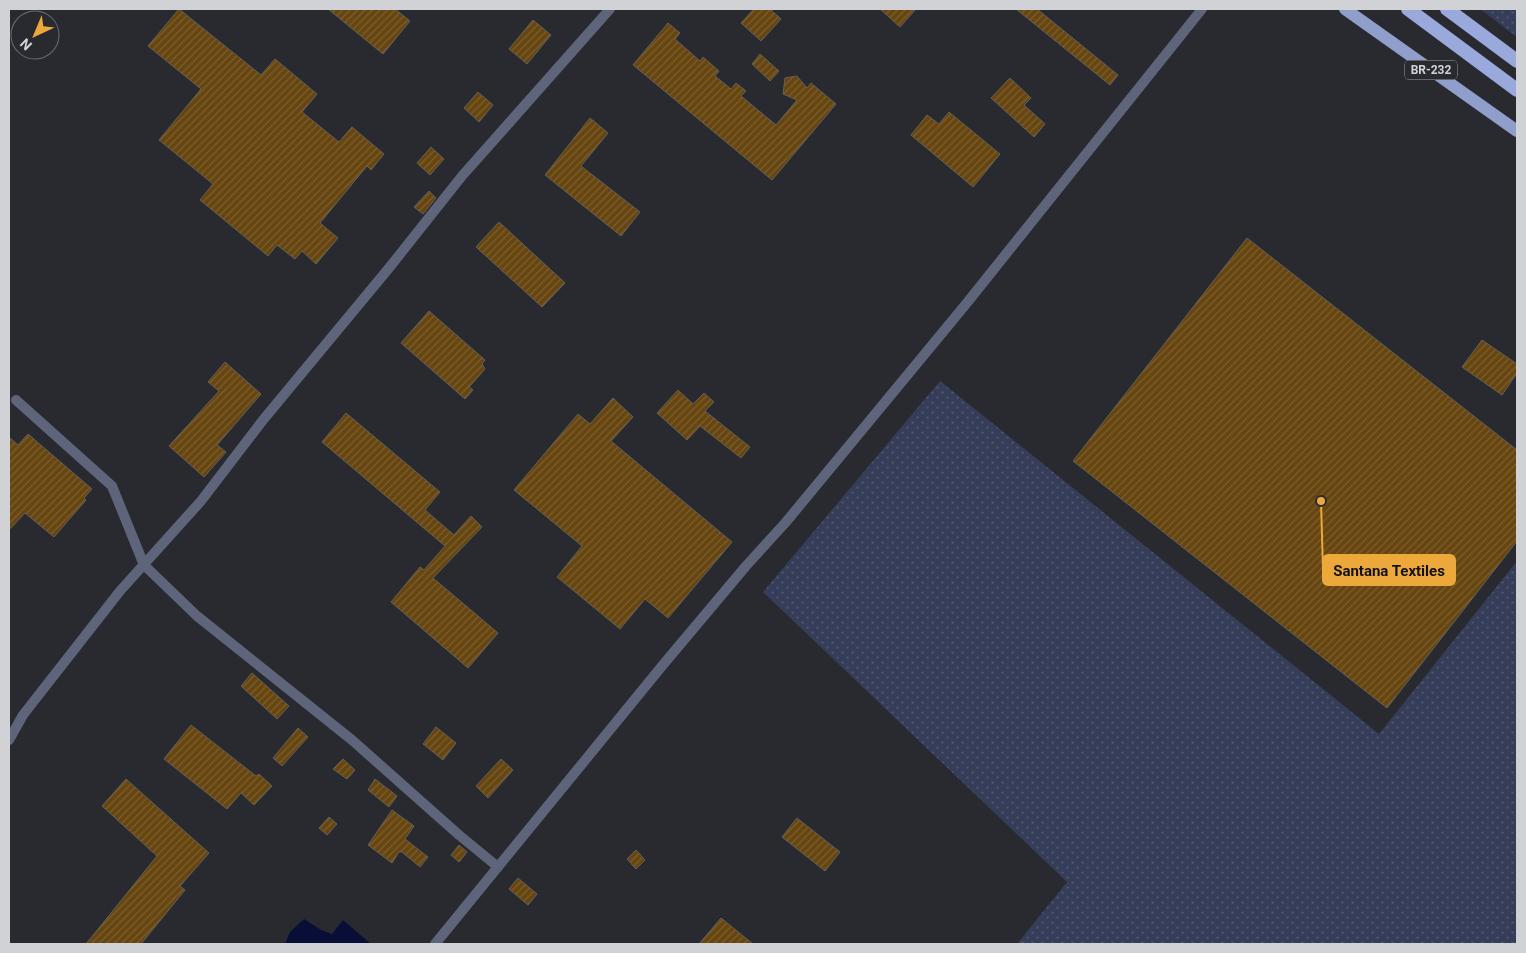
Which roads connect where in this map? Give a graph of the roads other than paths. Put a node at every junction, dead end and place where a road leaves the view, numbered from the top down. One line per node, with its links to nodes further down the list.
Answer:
1 (610, 9): 10 (street)
2 (1202, 9): 12 (street)
3 (1345, 9): 8 (main road, BR-232)
4 (1408, 9): 7 (highway, BR-232)
5 (1447, 9): 6 (highway)
6 (1517, 61)
7 (1517, 90)
8 (1517, 131)
9 (16, 400): 10 (street)
10 (144, 565): 11 (street); 12 (street)
11 (9, 740)
12 (498, 867): 13 (street)
13 (435, 944)

